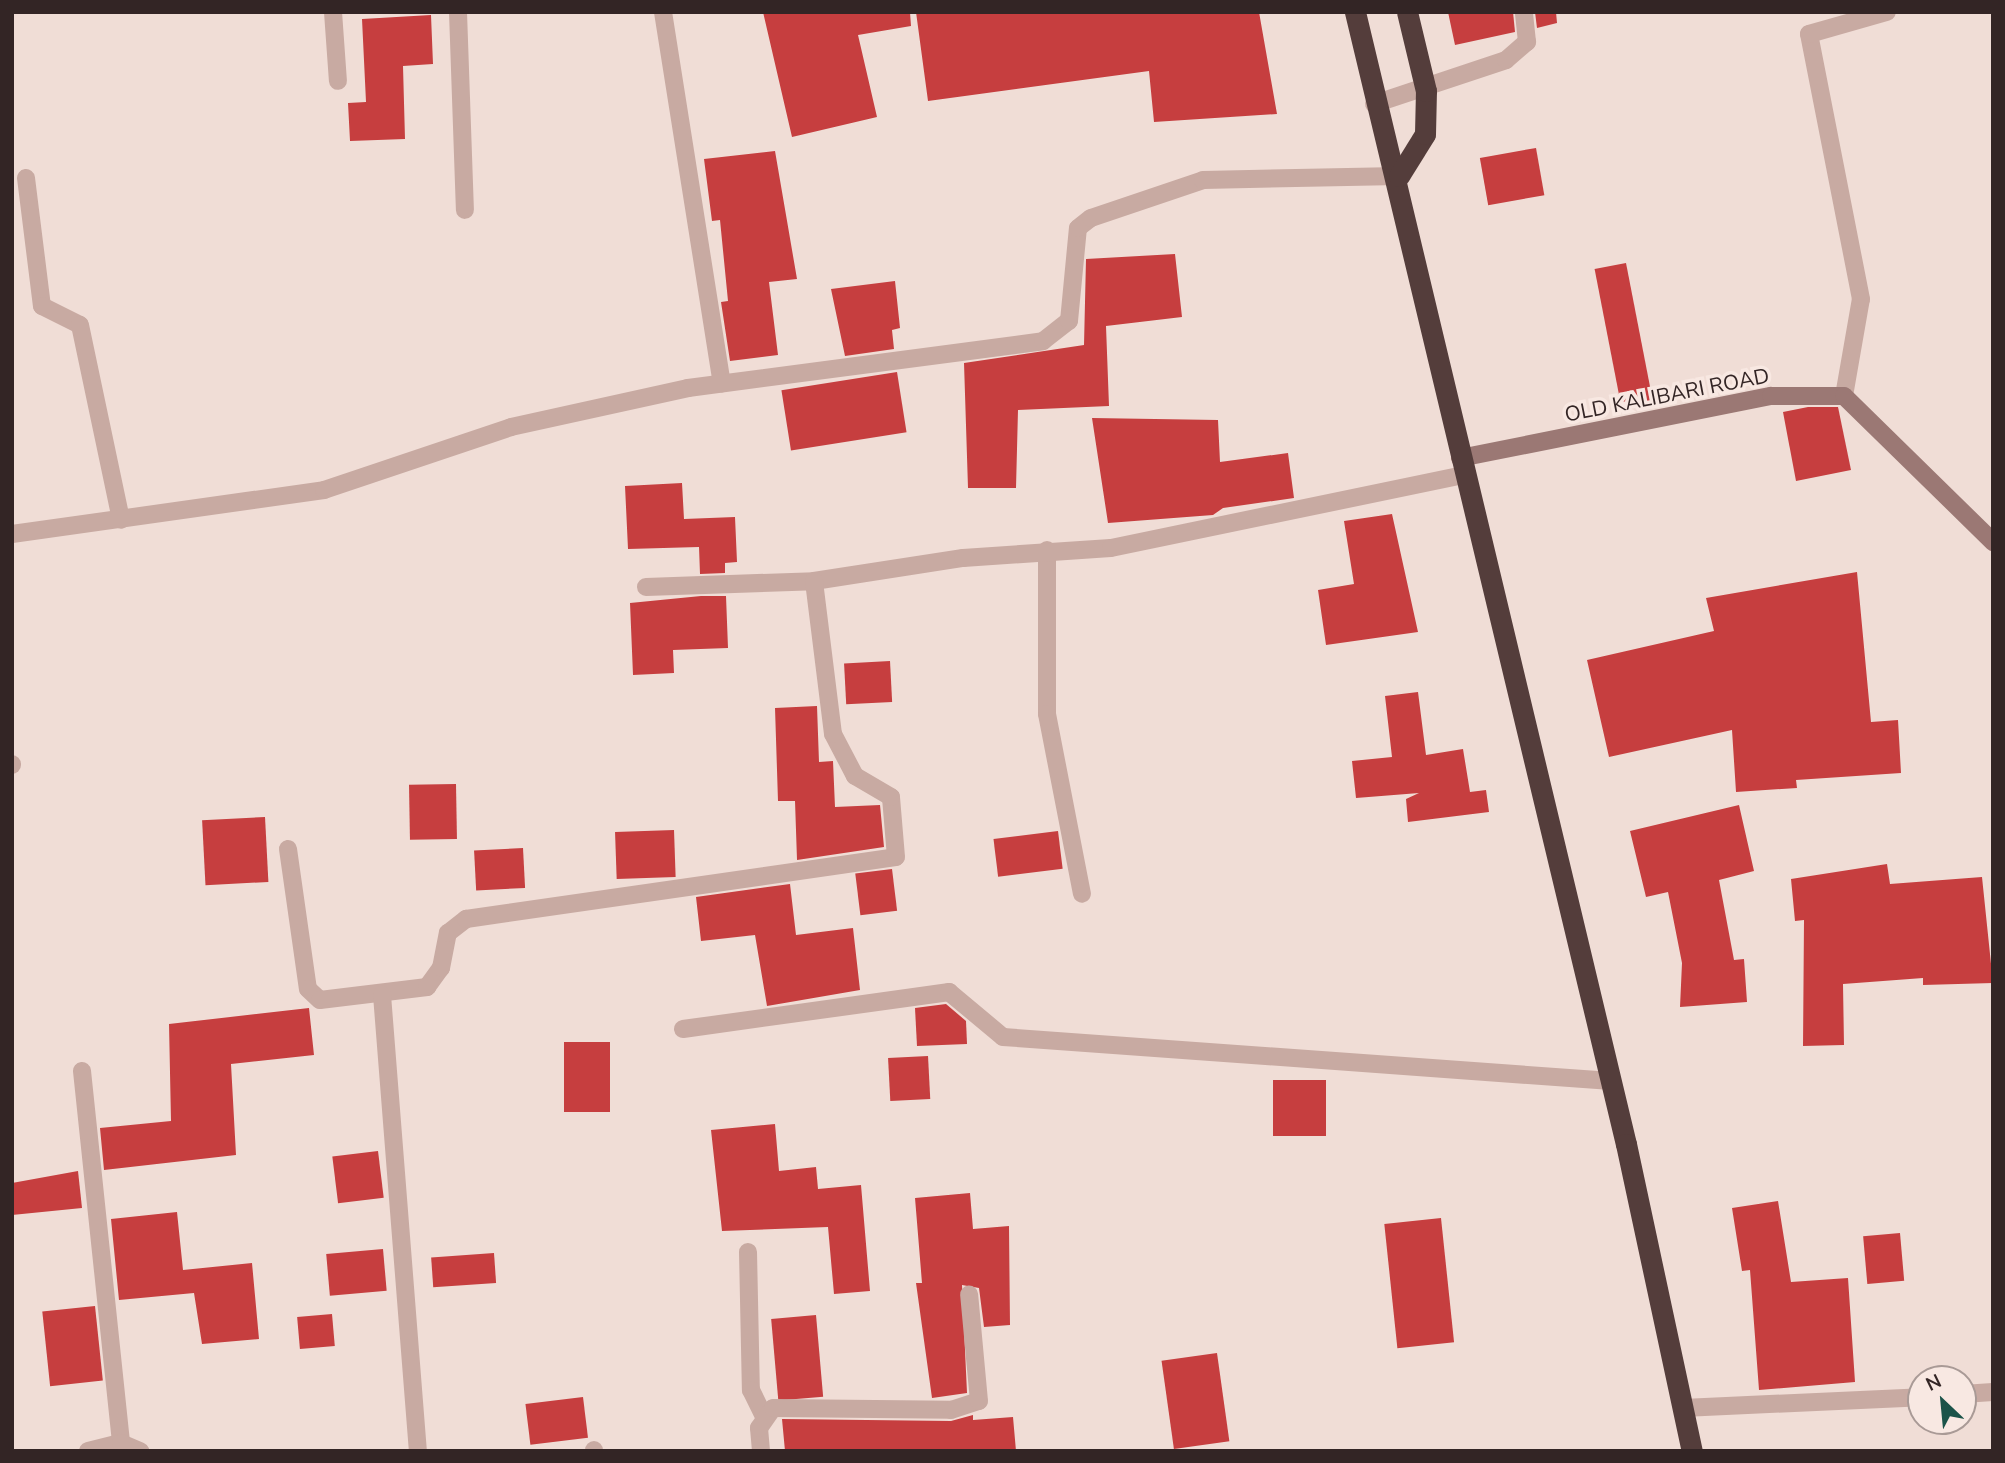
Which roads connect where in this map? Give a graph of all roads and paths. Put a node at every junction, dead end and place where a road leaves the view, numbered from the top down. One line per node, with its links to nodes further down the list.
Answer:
1 (333, 12): 8 (street)
2 (458, 12): 13 (street)
3 (663, 12): 14 (street)
4 (1355, 12): 10 (highway)
5 (1407, 12): 9 (highway)
6 (1524, 12): 9 (street)
7 (1887, 12): 15 (street)
8 (338, 81)
9 (1426, 91): 10 (street); 11 (highway)
10 (1374, 104): 11 (highway)
11 (1399, 176): 14 (street); 16 (highway)
12 (26, 178): 17 (street)
13 (465, 210)
14 (722, 383): 17 (street)
15 (1844, 396): 16 (street, OLD KALIBARI ROAD); 19 (street)
16 (1462, 466): 20 (street); 28 (highway)
17 (121, 520): 18 (street)
18 (12, 534)
19 (1993, 542)
20 (1047, 550): 21 (street); 24 (street)
21 (814, 581): 22 (street); 25 (street)
22 (646, 587)
23 (288, 849): 25 (street)
24 (1082, 894)
25 (382, 995): 37 (street)
26 (683, 1028): 28 (street)
27 (82, 1071): 34 (street)
28 (1611, 1081): 32 (highway)
29 (748, 1252): 33 (street)
30 (969, 1294): 33 (street)
31 (1907, 1398): 32 (street)
32 (1682, 1408): 39 (highway)
33 (763, 1415): 38 (street)
34 (121, 1443): 35 (street); 36 (street)
35 (88, 1451)
36 (140, 1451)
37 (418, 1451)
38 (761, 1451)
39 (1692, 1451)

